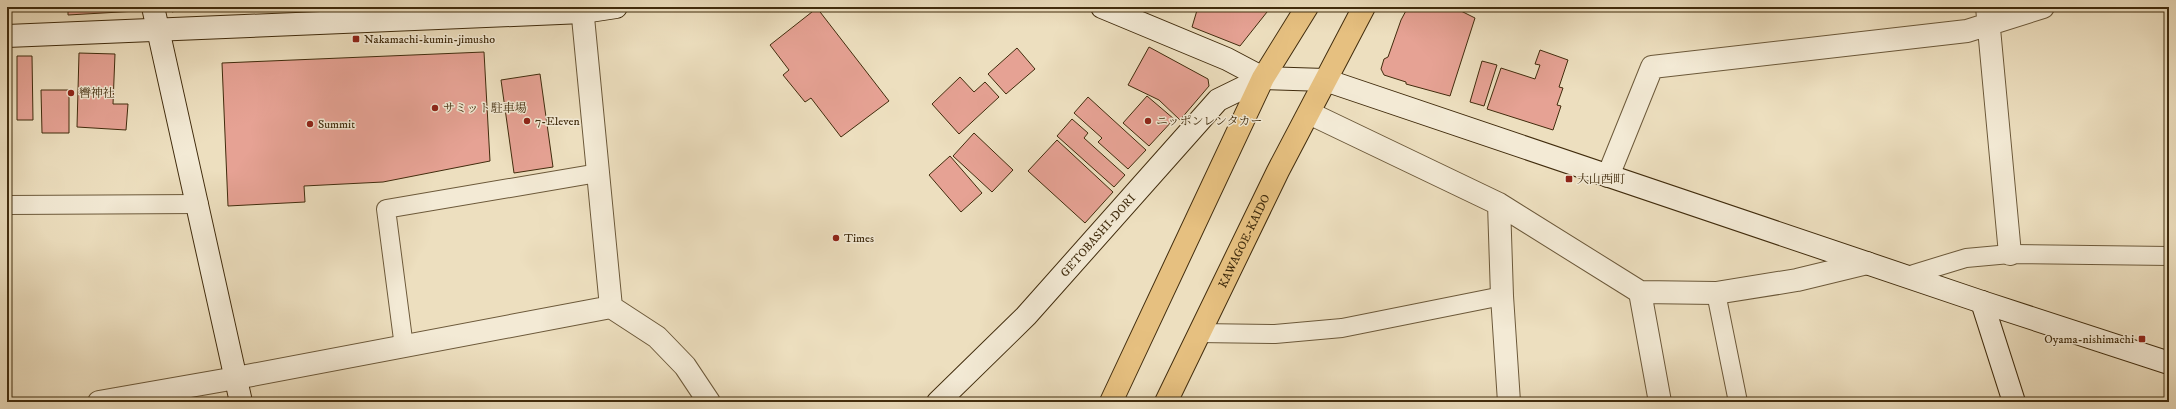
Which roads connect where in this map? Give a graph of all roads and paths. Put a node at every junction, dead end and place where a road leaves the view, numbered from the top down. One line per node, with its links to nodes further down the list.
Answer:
1 (153, 7): 10 (street)
2 (616, 7): 7 (street)
3 (1102, 7): 12 (street)
4 (1307, 7): 12 (highway)
5 (1364, 7): 13 (highway, KAWAGOE-KAIDO)
6 (2043, 7): 9 (street)
7 (583, 9): 8 (street); 15 (street)
8 (383, 14): 10 (street)
9 (1987, 16): 16 (street); 20 (street)
10 (158, 29): 11 (street); 17 (street)
11 (7, 36)
12 (1263, 78): 13 (street); 36 (street, GETOBASHI-DORI); 37 (highway)
13 (1325, 80): 14 (highway, KAWAGOE-KAIDO); 16 (street)
14 (1309, 113): 18 (street); 29 (highway, KAWAGOE-KAIDO)
15 (598, 172): 28 (street); 30 (lane)
16 (1608, 176): 22 (street)
17 (198, 204): 19 (lane); 32 (street)
18 (1499, 204): 24 (street); 26 (street)
19 (7, 205)
20 (2010, 254): 21 (lane); 23 (lane)
21 (2169, 256)
22 (1867, 263): 23 (street); 25 (street)
23 (1907, 276): 27 (street)
24 (1640, 292): 25 (street); 40 (street)
25 (1716, 293): 41 (lane)
26 (1502, 296): 29 (lane); 39 (street)
27 (1982, 302): 31 (street); 42 (street)
28 (611, 307): 30 (street); 35 (street)
29 (1198, 332): 38 (highway, KAWAGOE-KAIDO)
30 (404, 347): 32 (street)
31 (2169, 363)
32 (236, 378): 33 (street); 34 (street)
33 (99, 402)
34 (241, 402)
35 (708, 402)
36 (938, 402)
37 (1111, 402)
38 (1166, 402)
39 (1509, 402)
40 (1660, 402)
41 (1738, 402)
42 (2014, 402)

